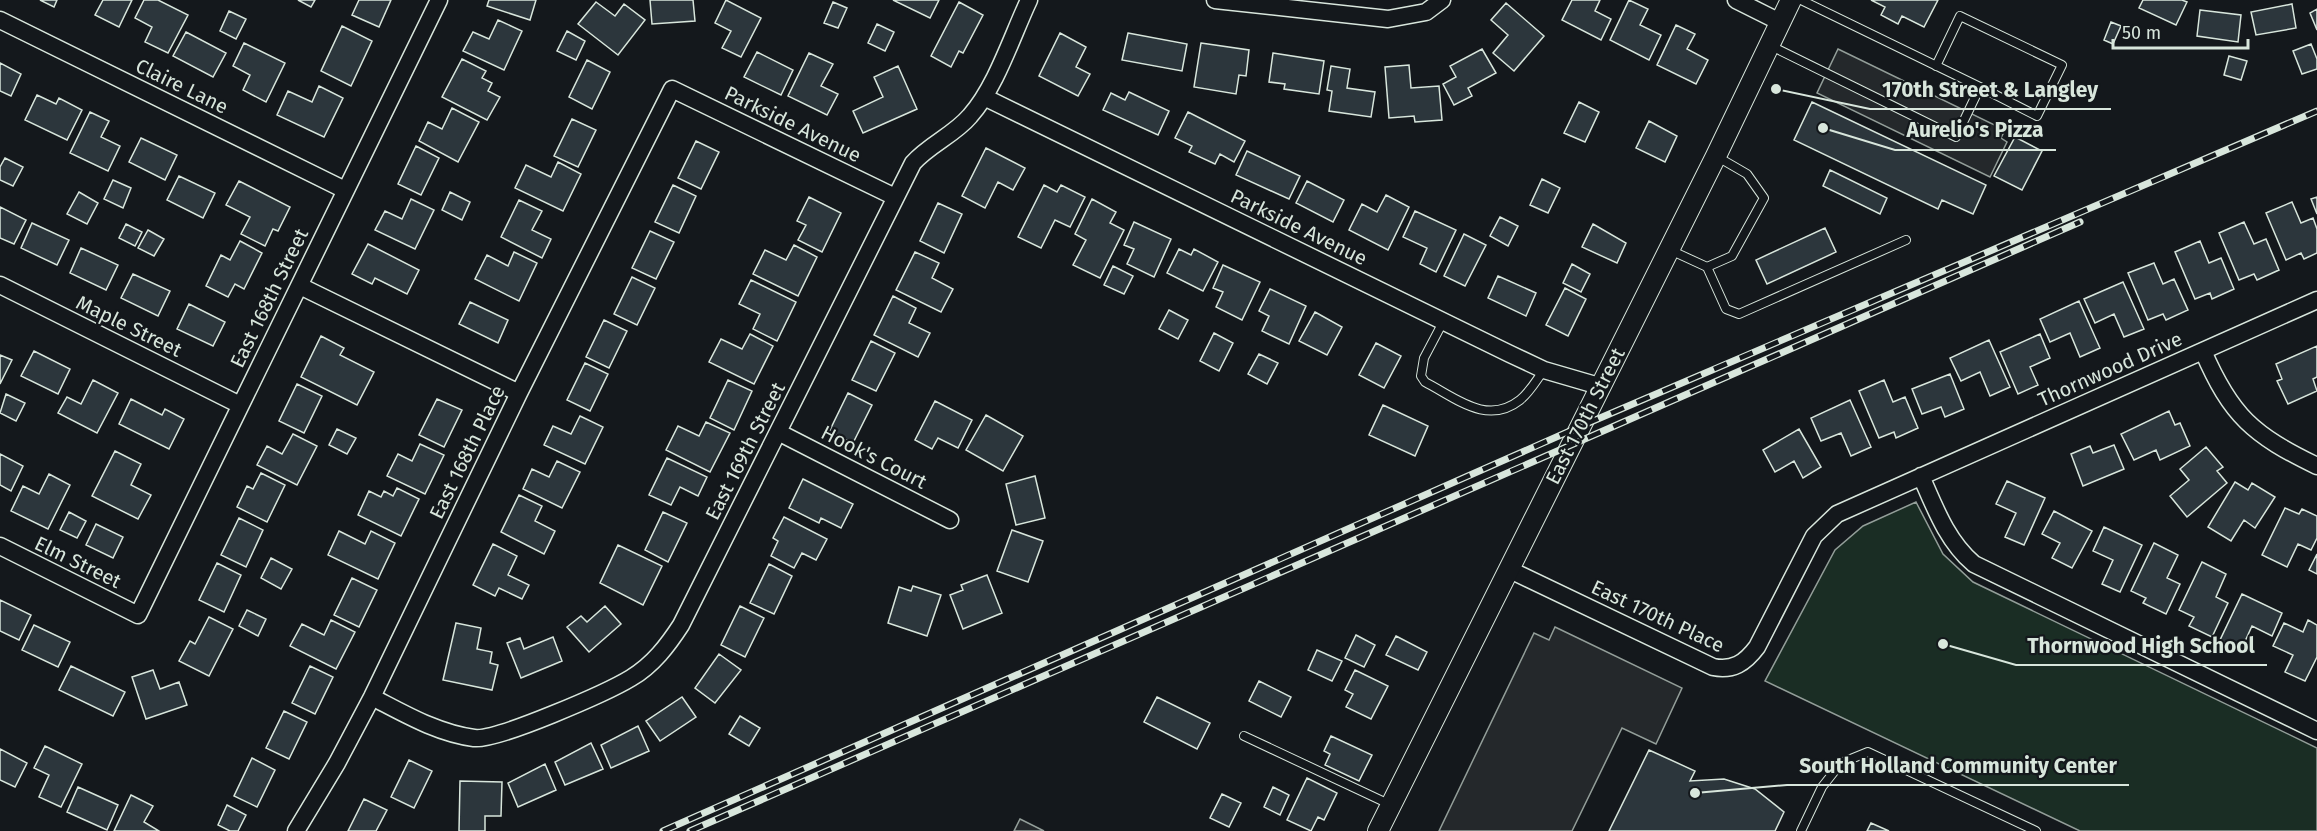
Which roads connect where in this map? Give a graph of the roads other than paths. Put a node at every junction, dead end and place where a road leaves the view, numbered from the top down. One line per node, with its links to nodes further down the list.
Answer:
1 (440, 0): 16 (street, East 168th Street)
2 (1029, 0): 14 (street, East 169th Street)
3 (1215, 0): 4 (street)
4 (1442, 0)
5 (1736, 0): 9 (street)
6 (1791, 0): 9 (street, East 170th Street)
7 (1801, 0): 11 (lane)
8 (0, 20): 16 (street, Claire Lane)
9 (1780, 22): 10 (street, East 170th Street)
10 (1768, 45): 12 (lane); 15 (street, East 170th Street)
11 (1936, 66): 12 (lane); 12 (lane)
12 (1980, 87)
13 (672, 89): 17 (street, Parkside Avenue); 28 (street, East 168th Place)
14 (984, 96): 17 (street, East 169th Street); 24 (street, Parkside Avenue)
15 (1716, 156): 19 (street, East 170th Street); 20 (lane)
16 (345, 190): 22 (street, East 168th Street)
17 (895, 197): 30 (street, East 169th Street)
18 (1906, 240): 20 (lane)
19 (1669, 250): 20 (lane); 27 (street, East 170th Street)
20 (1707, 267)
21 (0, 285): 29 (street, Maple Street)
22 (300, 286): 28 (street); 29 (street, East 168th Street)
23 (2317, 300): 25 (street, Thornwood Drive)
24 (1443, 322): 26 (street, Parkside Avenue); 26 (lane)
25 (2203, 351): 31 (street); 32 (street, Thornwood Drive)
26 (1545, 370): 27 (street, Parkside Avenue)
27 (1599, 386): 35 (street, East 170th Street)
28 (519, 393): 37 (street, East 168th Place)
29 (240, 405): 36 (street, East 168th Street)
30 (778, 432): 33 (street, Hook's Court); 37 (street, East 169th Street)
31 (2317, 466)
32 (1921, 476): 35 (street, East 170th Place); 38 (street)
33 (950, 520)
34 (0, 546): 36 (street, Elm Street)
35 (1508, 569): 40 (street, East 170th Street)
36 (138, 615)
37 (372, 697): 41 (street, East 168th Place)
38 (2317, 731)
39 (1244, 736): 40 (lane)
40 (1391, 805): 42 (street, East 170th Street)
41 (296, 831)
42 (1378, 831)
43 (1802, 831): 44 (lane)
44 (2036, 831)

